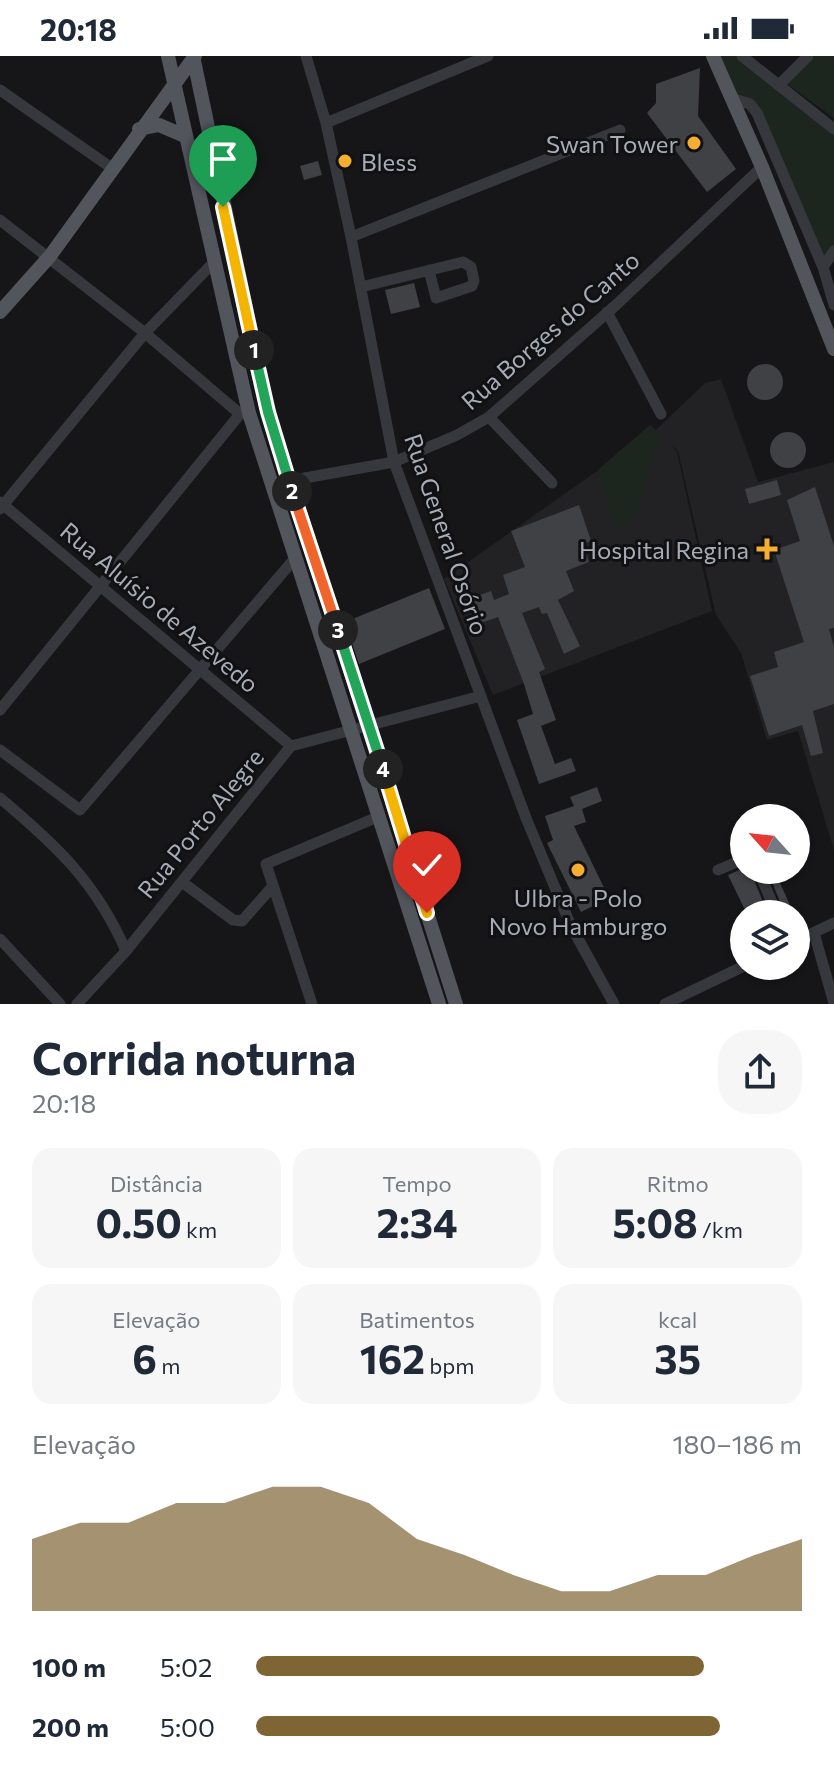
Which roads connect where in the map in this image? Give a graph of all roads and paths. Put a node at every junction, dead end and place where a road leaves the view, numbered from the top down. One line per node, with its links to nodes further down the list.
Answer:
1 (194, 56): 8 (main road); 36 (main road)
2 (306, 56): 12 (street, Rua General Osório)
3 (488, 56): 12 (street)
4 (713, 56): 11 (main road)
5 (742, 56): 9 (street)
6 (808, 56): 9 (street)
7 (168, 58): 8 (main road)
8 (173, 85): 13 (main road); 16 (main road)
9 (779, 85): 14 (street)
10 (0, 90): 18 (street)
11 (734, 99): 17 (main road); 25 (street)
12 (326, 123): 20 (street, Rua General Osório)
13 (139, 129): 16 (main road); 18 (main road)
14 (834, 129)
15 (620, 130): 20 (street)
16 (185, 136): 23 (main road)
17 (762, 167): 29 (street, Rua Borges do Canto); 31 (main road)
18 (113, 169): 22 (main road)
19 (0, 220): 22 (street)
20 (351, 237): 26 (street, Rua General Osório)
21 (834, 251): 25 (street)
22 (50, 256): 28 (main road); 30 (street)
23 (214, 262): 30 (street); 32 (main road)
24 (429, 270): 26 (street)
25 (828, 274): 27 (street)
26 (361, 287): 35 (street, Rua General Osório)
27 (834, 305)
28 (0, 312)
29 (607, 312): 33 (street); 34 (street, Rua Borges do Canto)
30 (145, 333): 32 (street); 38 (street)
31 (834, 349)
32 (244, 414): 39 (main road); 40 (street)
33 (661, 414)
34 (489, 417): 35 (street, Rua Borges do Canto); 37 (street)
35 (394, 462): 36 (street, Rua Borges do Canto); 42 (street, Rua General Osório)
36 (288, 481): 44 (main road)
37 (552, 483)
38 (1, 506): 40 (street, Rua Aluísio de Azevedo)
39 (296, 557): 41 (street); 45 (main road)
40 (101, 585): 41 (street, Rua Aluísio de Azevedo); 43 (street)
41 (202, 670): 46 (street, Rua Aluísio de Azevedo); 47 (street)
42 (481, 696): 44 (street, Rua Porto Alegre); 66 (street, Rua General Osório)
43 (0, 710)
44 (370, 725): 45 (street, Rua Porto Alegre); 65 (main road)
45 (352, 730): 46 (street, Rua Porto Alegre); 49 (main road)
46 (291, 746): 52 (street, Rua Porto Alegre)
47 (0, 750)
48 (0, 798): 58 (street)
49 (380, 816): 53 (street); 64 (main road)
50 (730, 865): 51 (street)
51 (718, 870)
52 (182, 882): 53 (street); 58 (street, Rua Porto Alegre)
53 (273, 886): 63 (street)
54 (834, 923): 55 (street)
55 (814, 933): 56 (street); 60 (street)
56 (810, 935)
57 (0, 939): 61 (street)
58 (126, 951): 62 (street, Rua Porto Alegre)
59 (730, 973): 67 (street)
60 (834, 1003)
61 (60, 1004)
62 (77, 1004)
63 (312, 1004)
64 (439, 1004)
65 (456, 1004)
66 (614, 1004)
67 (665, 1004)

